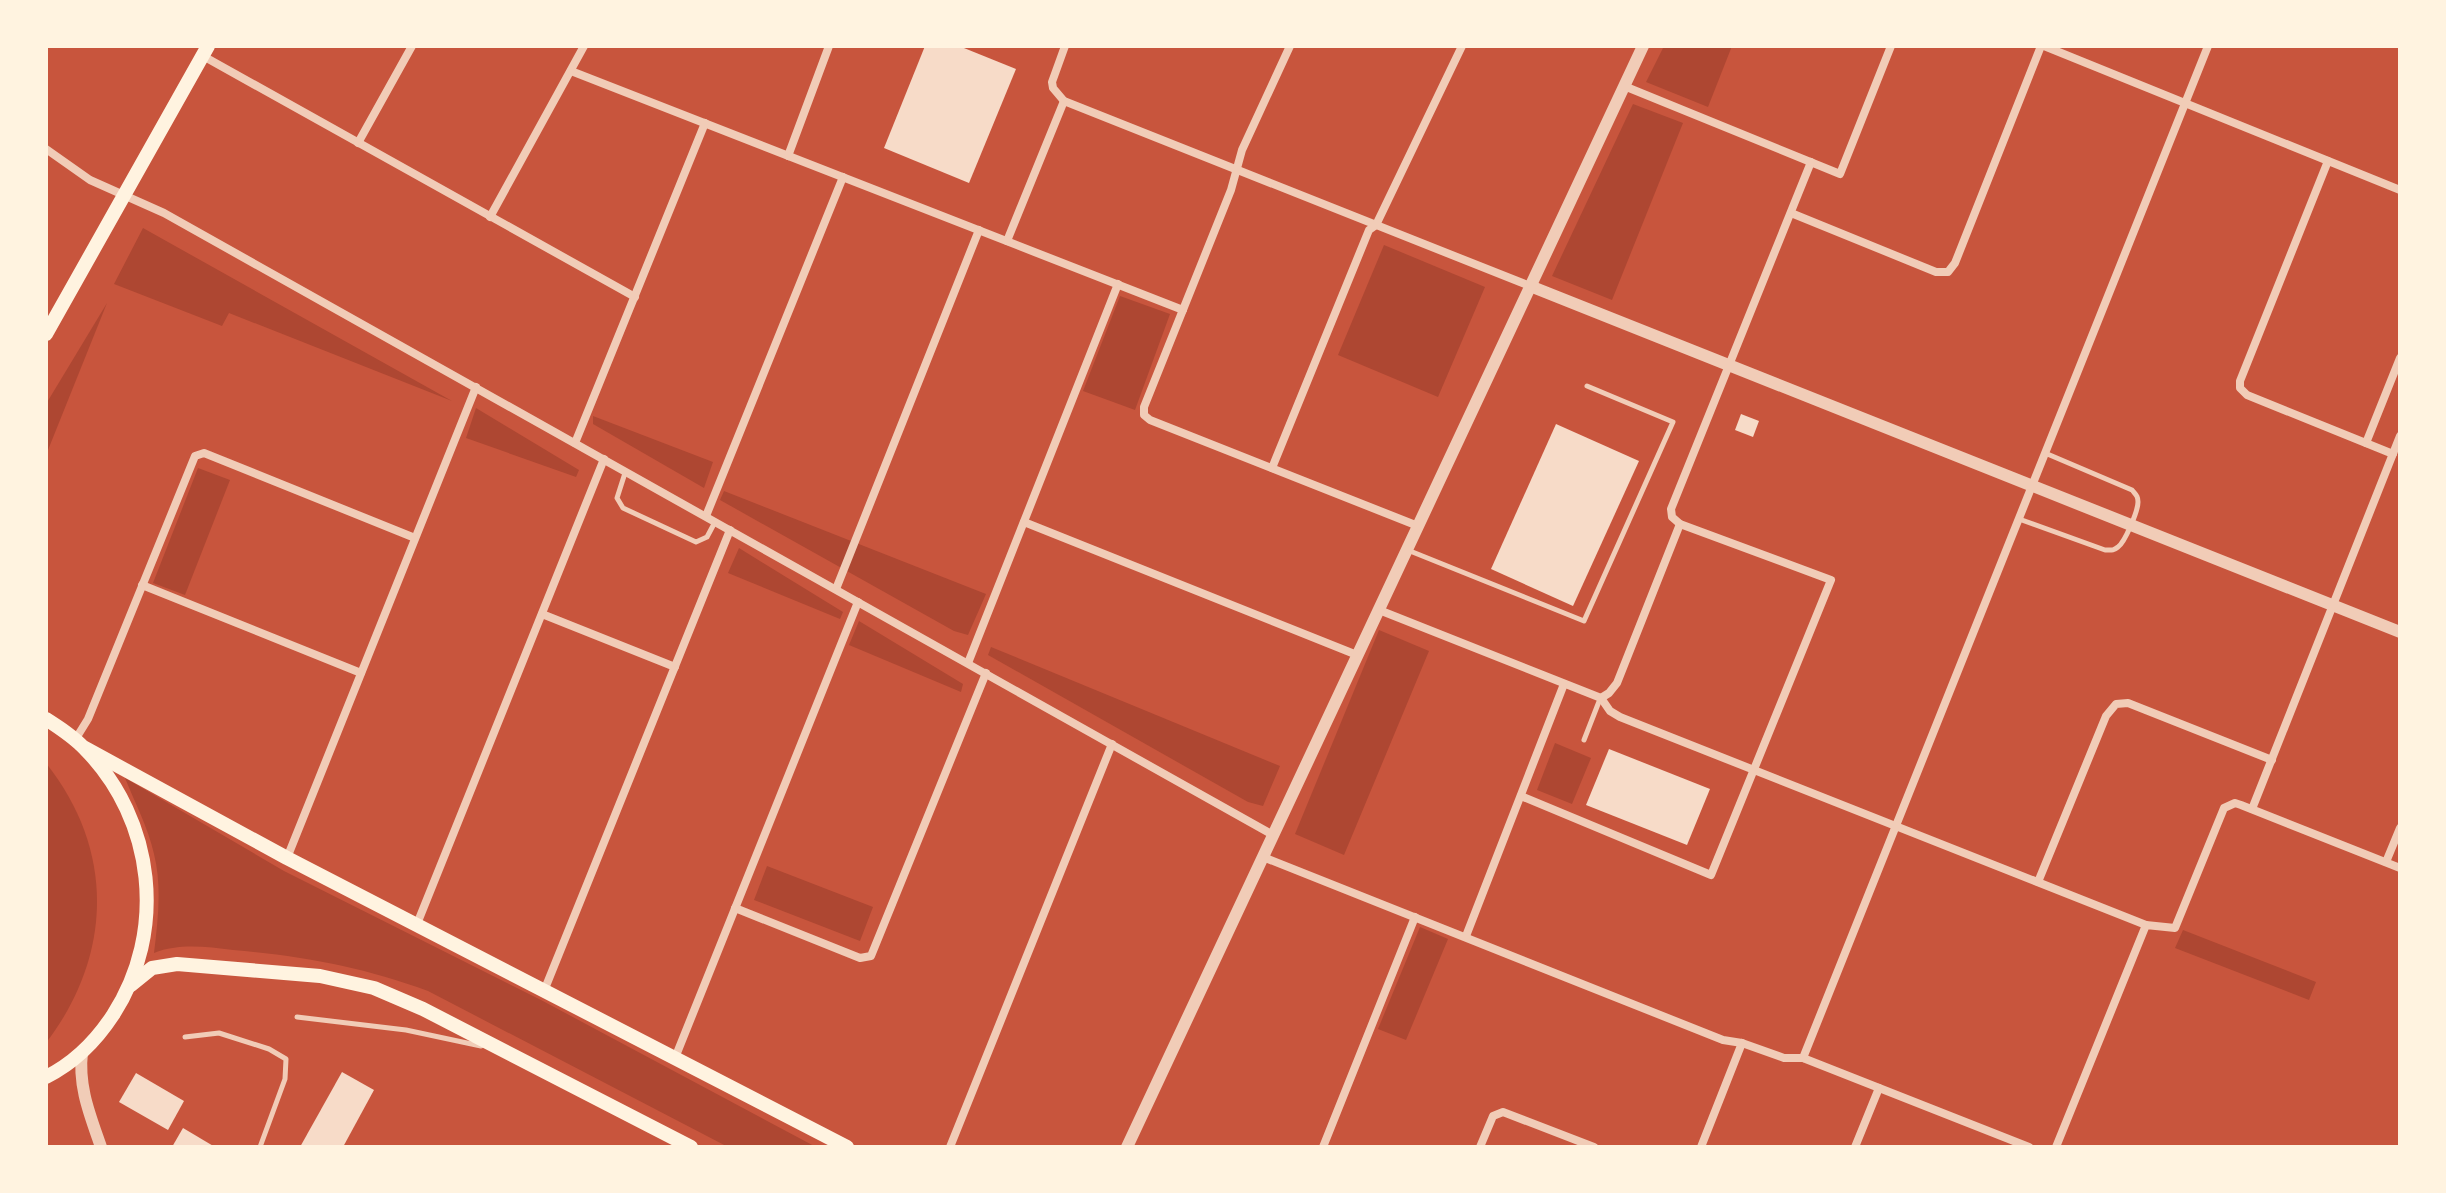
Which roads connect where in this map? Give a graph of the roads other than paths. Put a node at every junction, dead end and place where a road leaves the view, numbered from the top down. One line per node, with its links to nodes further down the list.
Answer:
1 (412, 46): 17 (street)
2 (584, 46): 12 (street)
3 (829, 46): 19 (street)
4 (1065, 46): 14 (street)
5 (1290, 46): 22 (street)
6 (1462, 46): 28 (street)
7 (1643, 46): 13 (street)
8 (1891, 46): 21 (street)
9 (2042, 46): 15 (street); 26 (street)
10 (2208, 46): 15 (street)
11 (206, 51): 17 (street); 25 (main road)
12 (571, 71): 16 (street); 27 (street)
13 (1624, 86): 21 (street); 32 (street)
14 (1064, 101): 22 (street); 30 (street)
15 (2185, 103): 20 (street); 43 (street)
16 (705, 123): 19 (street); 33 (street)
17 (358, 143): 27 (street)
18 (46, 149): 25 (street)
19 (788, 156): 23 (street)
20 (2328, 161): 24 (street); 42 (street)
21 (1811, 162): 26 (street)
22 (1236, 170): 28 (street); 34 (street)
23 (843, 177): 29 (street); 49 (street)
24 (2400, 190)
25 (124, 195): 35 (main road); 39 (street)
26 (1791, 213): 37 (street)
27 (490, 217): 33 (street)
28 (1376, 225): 32 (street); 46 (street)
29 (979, 230): 30 (street); 60 (street)
30 (1007, 241): 31 (street)
31 (1118, 284): 34 (street); 52 (street)
32 (1530, 286): 37 (street); 55 (street)
33 (635, 297): 41 (street)
34 (1183, 310): 46 (street)
35 (46, 334)
36 (2400, 358): 42 (street)
37 (1729, 365): 48 (street); 53 (street)
38 (1587, 386): 58 (lane)
39 (476, 387): 41 (street); 57 (street)
40 (2400, 436): 44 (street)
41 (575, 443): 45 (street)
42 (2366, 443): 44 (street)
43 (2045, 453): 48 (street); 54 (lane)
44 (2393, 454): 62 (street)
45 (604, 459): 47 (street); 64 (street)
46 (1272, 468): 55 (street)
47 (626, 472): 49 (street); 51 (lane)
48 (2032, 486): 50 (street); 54 (street)
49 (706, 516): 51 (street)
50 (2019, 519): 54 (lane); 81 (street)
51 (715, 522): 56 (street)
52 (1024, 522): 66 (street); 67 (street)
53 (1680, 524): 72 (street); 78 (street)
54 (2131, 525): 62 (street)
55 (1418, 526): 58 (street)
56 (730, 530): 60 (street); 68 (street)
57 (415, 538): 59 (street); 69 (street)
58 (1407, 550): 63 (street)
59 (142, 585): 69 (street); 75 (street)
60 (836, 589): 61 (street)
61 (858, 602): 67 (street); 89 (street)
62 (2333, 605): 65 (street); 77 (street)
63 (1379, 610): 66 (street); 71 (street)
64 (542, 614): 68 (street); 91 (street)
65 (2400, 632)
66 (1357, 655): 83 (street)
67 (968, 663): 70 (street)
68 (675, 667): 95 (street)
69 (361, 673): 85 (street)
70 (986, 673): 76 (street); 89 (street)
71 (1564, 684): 72 (street); 79 (street)
72 (1601, 698): 74 (lane); 78 (street)
73 (46, 719): 75 (main road)
74 (1584, 740)
75 (80, 744): 85 (main road); 94 (main road)
76 (1112, 744): 83 (street); 110 (street)
77 (2272, 760): 80 (street); 88 (street)
78 (1754, 770): 79 (street); 81 (street)
79 (1521, 796): 93 (street)
80 (2252, 809): 86 (street); 92 (street)
81 (1896, 826): 88 (street); 102 (street)
82 (2400, 828): 86 (street)
83 (1273, 835): 84 (street)
84 (1263, 857): 90 (street); 111 (street)
85 (287, 858): 91 (main road)
86 (2386, 862): 87 (street)
87 (2400, 868)
88 (2038, 882): 92 (street)
89 (735, 908): 101 (street)
90 (1415, 917): 93 (street); 112 (street)
91 (417, 924): 95 (main road)
92 (2146, 925): 117 (street)
93 (1466, 936): 98 (street)
94 (131, 985): 99 (main road); 100 (main road)
95 (544, 991): 101 (main road)
96 (297, 1017): 100 (lane)
97 (185, 1037): 107 (lane)
98 (1742, 1043): 102 (street); 115 (street)
99 (82, 1052): 103 (main road); 106 (street)
100 (509, 1053): 108 (main road)
101 (675, 1058): 109 (main road)
102 (1803, 1058): 104 (street)
103 (46, 1077)
104 (1879, 1088): 105 (street); 116 (street)
105 (2025, 1146)
106 (101, 1147)
107 (260, 1147)
108 (691, 1147)
109 (847, 1147)
110 (950, 1147)
111 (1127, 1147)
112 (1323, 1147)
113 (1480, 1147): 114 (street)
114 (1594, 1147)
115 (1701, 1147)
116 (1855, 1147)
117 (2056, 1147)

